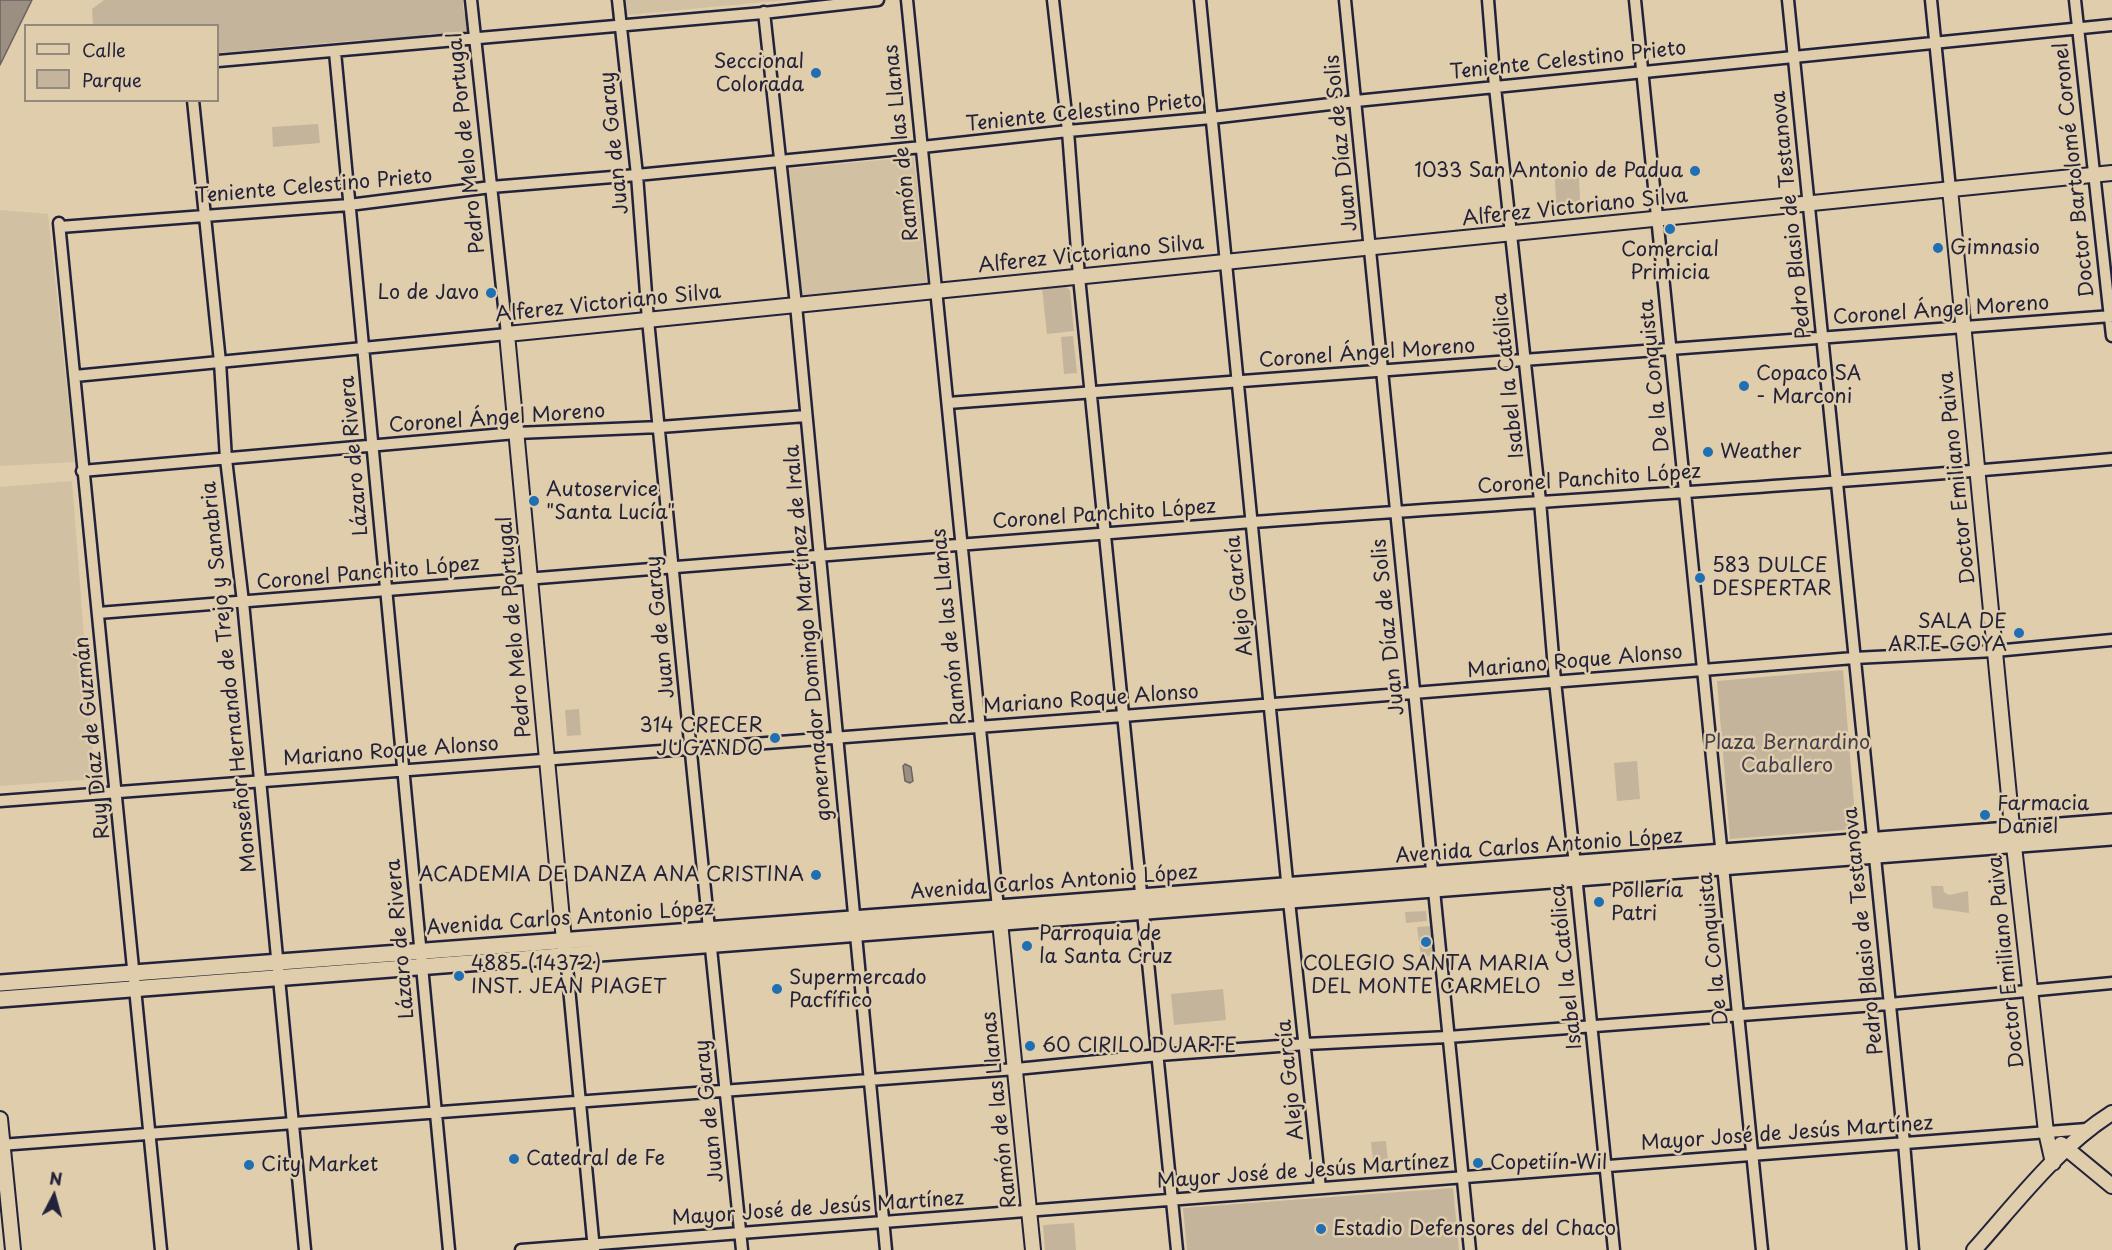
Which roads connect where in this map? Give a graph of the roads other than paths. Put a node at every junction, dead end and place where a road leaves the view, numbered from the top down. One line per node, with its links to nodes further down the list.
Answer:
1 (471, 0): 17 (street, Pedro Melo de Portugal)
2 (618, 0): 14 (street, Juan de Garay)
3 (878, 0): 13 (street)
4 (907, 0): 28 (street, Ramón de las Llanas)
5 (1053, 0): 27 (street)
6 (1200, 0): 26 (street, Alejo García)
7 (1346, 0): 24 (street, Juan Díaz de Solis)
8 (1488, 0): 23 (street, Isabel la Católica)
9 (1635, 0): 22 (street, De la Conquista)
10 (1788, 0): 20 (street, Pedro Blasio de Testanova)
11 (1931, 0): 18 (street, Doctor Emiliano Paiva)
12 (2074, 0): 16 (street, Doctor Bartolomé Coronel)
13 (765, 12): 14 (street); 29 (street, gonernador Domingo Martínez de Irala)
14 (620, 25): 17 (street); 31 (street, Juan de Garay)
15 (2112, 25): 16 (street, Teniente Celestino Prieto)
16 (2078, 28): 18 (street, Teniente Celestino Prieto); 32 (street, Doctor Bartolomé Coronel)
17 (476, 39): 19 (street); 33 (street, Pedro Melo de Portugal)
18 (1935, 44): 20 (street, Teniente Celestino Prieto); 34 (street, Doctor Emiliano Paiva)
19 (335, 52): 21 (street); 36 (street, Lázaro de Rivera)
20 (1794, 57): 22 (street, Teniente Celestino Prieto); 35 (street, Pedro Blasio de Testanova)
21 (219, 61)
22 (1642, 72): 23 (street, Teniente Celestino Prieto); 38 (street, De la Conquista)
23 (1495, 87): 24 (street, Teniente Celestino Prieto); 40 (street, Isabel la Católica)
24 (1356, 101): 26 (street, Teniente Celestino Prieto); 41 (street, Juan Díaz de Solis)
25 (193, 102): 37 (street, Monseñor Hernando de Trejo y Sanabria)
26 (1211, 118): 27 (street, Teniente Celestino Prieto); 42 (street, Alejo García)
27 (1068, 131): 28 (street, Teniente Celestino Prieto); 43 (street)
28 (922, 147): 29 (street, Teniente Celestino Prieto); 44 (street, Ramón de las Llanas)
29 (779, 161): 31 (street, Teniente Celestino Prieto); 45 (street, gonernador Domingo Martínez de Irala)
30 (2112, 173): 32 (street, Alferez Victoriano Silva)
31 (637, 175): 33 (street, Teniente Celestino Prieto); 47 (street, Juan de Garay)
32 (2095, 175): 34 (street, Alferez Victoriano Silva); 46 (street, Doctor Bartolomé Coronel)
33 (491, 187): 36 (street, Teniente Celestino Prieto); 49 (street, Pedro Melo de Portugal)
34 (1950, 189): 35 (street, Alferez Victoriano Silva); 48 (street, Doctor Emiliano Paiva)
35 (1809, 204): 38 (street, Alferez Victoriano Silva); 51 (street, Pedro Blasio de Testanova)
36 (349, 205): 37 (street, Teniente Celestino Prieto); 52 (street, Lázaro de Rivera)
37 (205, 216): 39 (street, Teniente Celestino Prieto); 55 (street, Monseñor Hernando de Trejo y Sanabria)
38 (1657, 219): 40 (street, Alferez Victoriano Silva); 53 (street, De la Conquista)
39 (59, 225): 57 (street, Ruy Díaz de Guzmán)
40 (1512, 234): 41 (street, Alferez Victoriano Silva); 54 (street, Isabel la Católica)
41 (1371, 248): 42 (street, Alferez Victoriano Silva); 56 (street, Juan Díaz de Solis)
42 (1224, 260): 43 (street, Alferez Victoriano Silva); 58 (street, Alejo García)
43 (1079, 277): 44 (street, Alferez Victoriano Silva); 59 (street)
44 (936, 292): 45 (street, Alferez Victoriano Silva); 60 (street, Ramón de las Llanas)
45 (796, 304): 47 (street, Alferez Victoriano Silva); 61 (street, gonernador Domingo Martínez de Irala)
46 (2111, 316): 48 (street, Coronel Ángel Moreno); 50 (street, Doctor Bartolomé Coronel)
47 (648, 320): 49 (street, Alferez Victoriano Silva); 62 (street, Juan de Garay)
48 (1963, 327): 51 (street, Coronel Ángel Moreno); 68 (street, Doctor Emiliano Paiva)
49 (507, 334): 52 (street, Alferez Victoriano Silva); 63 (street, Pedro Melo de Portugal)
50 (2112, 336)
51 (1822, 338): 53 (street, Coronel Ángel Moreno); 69 (street, Pedro Blasio de Testanova)
52 (363, 348): 55 (street, Alferez Victoriano Silva); 64 (street, Lázaro de Rivera)
53 (1671, 349): 54 (street, Coronel Ángel Moreno); 70 (street, De la Conquista)
54 (1525, 360): 56 (street, Coronel Ángel Moreno); 71 (street, Isabel la Católica)
55 (220, 362): 57 (street, Alferez Victoriano Silva); 65 (street, Monseñor Hernando de Trejo y Sanabria)
56 (1383, 371): 58 (street, Coronel Ángel Moreno); 72 (street, Juan Díaz de Solis)
57 (75, 376): 67 (street, Ruy Díaz de Guzmán)
58 (1237, 382): 59 (street, Coronel Ángel Moreno); 73 (street, Alejo García)
59 (1091, 393): 60 (street, Coronel Ángel Moreno); 74 (street)
60 (948, 403): 75 (street, Ramón de las Llanas)
61 (806, 416): 62 (street, Coronel Ángel Moreno); 76 (street, gonernador Domingo Martínez de Irala)
62 (660, 427): 63 (street, Coronel Ángel Moreno); 77 (street, Juan de Garay)
63 (516, 433): 64 (street, Coronel Ángel Moreno); 78 (street, Pedro Melo de Portugal)
64 (372, 446): 65 (street, Coronel Ángel Moreno); 79 (street, Lázaro de Rivera)
65 (226, 459): 67 (street, Coronel Ángel Moreno); 80 (street, Monseñor Hernando de Trejo y Sanabria)
66 (2112, 459): 68 (street, Coronel Panchito López)
67 (82, 471): 81 (street, Ruy Díaz de Guzmán)
68 (1977, 471): 69 (street, Coronel Panchito López); 83 (street, Doctor Emiliano Paiva)
69 (1836, 482): 70 (street, Coronel Panchito López); 84 (street, Pedro Blasio de Testanova)
70 (1686, 492): 71 (street, Coronel Panchito López); 85 (street, De la Conquista)
71 (1540, 501): 72 (street, Coronel Panchito López); 86 (street, Isabel la Católica)
72 (1396, 511): 73 (street, Coronel Panchito López); 87 (street, Juan Díaz de Solis)
73 (1251, 522): 74 (street, Coronel Panchito López); 88 (street, Alejo García)
74 (1105, 533): 75 (street, Coronel Panchito López); 89 (street)
75 (962, 544): 76 (street, Coronel Panchito López); 90 (street, Ramón de las Llanas)
76 (819, 555): 77 (street, Coronel Panchito López); 91 (street, gonernador Domingo Martínez de Irala)
77 (673, 567): 78 (street, Coronel Panchito López); 92 (street, Juan de Garay)
78 (530, 579): 79 (street, Coronel Panchito López); 93 (street, Pedro Melo de Portugal)
79 (386, 591): 80 (street, Coronel Panchito López); 94 (street, Lázaro de Rivera)
80 (243, 602): 81 (street, Coronel Panchito López); 95 (street, Monseñor Hernando de Trejo y Sanabria)
81 (98, 613): 96 (street, Ruy Díaz de Guzmán)
82 (2112, 639): 83 (street, Mariano Roque Alonso)
83 (1995, 651): 84 (street, Mariano Roque Alonso); 99 (street, Doctor Emiliano Paiva)
84 (1854, 658): 85 (street, Mariano Roque Alonso); 101 (street, Pedro Blasio de Testanova)
85 (1704, 670): 86 (street, Mariano Roque Alonso); 102 (street, De la Conquista)
86 (1555, 681): 87 (street, Mariano Roque Alonso); 103 (street, Isabel la Católica)
87 (1414, 693): 88 (street, Mariano Roque Alonso); 104 (street, Juan Díaz de Solis)
88 (1269, 705): 89 (street, Mariano Roque Alonso); 105 (street, Alejo García)
89 (1124, 716): 90 (street, Mariano Roque Alonso); 106 (street)
90 (980, 727): 91 (street, Mariano Roque Alonso); 108 (street, Ramón de las Llanas)
91 (838, 738): 92 (street, Mariano Roque Alonso); 109 (street, gonernador Domingo Martínez de Irala)
92 (692, 748): 93 (street, Mariano Roque Alonso); 110 (street, Juan de Garay)
93 (547, 758): 94 (street, Mariano Roque Alonso); 111 (street, Pedro Melo de Portugal)
94 (403, 769): 95 (street, Mariano Roque Alonso); 112 (street, Lázaro de Rivera)
95 (260, 780): 96 (street, Mariano Roque Alonso); 113 (street, Monseñor Hernando de Trejo y Sanabria)
96 (116, 791): 97 (street, Mariano Roque Alonso); 114 (street, Ruy Díaz de Guzmán)
97 (0, 801)
98 (2112, 822): 99 (main road, Avenida Carlos Antonio López)
99 (2013, 837): 100 (main road, Avenida Carlos Antonio López); 101 (main road, Avenida Carlos Antonio López); 117 (street, Doctor Emiliano Paiva)
100 (2112, 837)
101 (1873, 848): 102 (main road, Avenida Carlos Antonio López); 119 (street, Pedro Blasio de Testanova)
102 (1723, 860): 103 (main road, Avenida Carlos Antonio López); 120 (street, De la Conquista)
103 (1576, 872): 104 (main road, Avenida Carlos Antonio López); 121 (street, Isabel la Católica)
104 (1433, 883): 105 (main road, Avenida Carlos Antonio López); 122 (street, Juan Díaz de Solis)
105 (1288, 894): 106 (main road, Avenida Carlos Antonio López); 107 (main road, Avenida Carlos Antonio López); 123 (street, Alejo García)
106 (1142, 896): 107 (street); 108 (main road, Avenida Carlos Antonio López)
107 (1143, 912): 108 (main road, Avenida Carlos Antonio López); 124 (street)
108 (999, 916): 109 (main road, Avenida Carlos Antonio López); 125 (street, Ramón de las Llanas)
109 (854, 926): 110 (main road, Avenida Carlos Antonio López); 126 (street, gonernador Domingo Martínez de Irala)
110 (710, 937): 111 (main road, Avenida Carlos Antonio López); 127 (street, Juan de Garay)
111 (565, 948): 112 (main road, Avenida Carlos Antonio López); 128 (street, Pedro Melo de Portugal)
112 (421, 959): 113 (main road, Avenida Carlos Antonio López); 129 (street, Lázaro de Rivera)
113 (278, 970): 114 (main road, Avenida Carlos Antonio López); 132 (street, Monseñor Hernando de Trejo y Sanabria)
114 (135, 981): 115 (main road, Avenida Carlos Antonio López); 118 (main road, Avenida Carlos Antonio López); 135 (street, Ruy Díaz de Guzmán)
115 (0, 983)
116 (2112, 983): 117 (street)
117 (2030, 990): 119 (street); 134 (street, Doctor Emiliano Paiva)
118 (0, 999)
119 (1889, 1004): 120 (street); 136 (street, Pedro Blasio de Testanova)
120 (1739, 1014): 121 (street); 139 (street, De la Conquista)
121 (1591, 1026): 122 (street); 141 (street, Isabel la Católica)
122 (1448, 1037): 123 (street); 142 (street, Juan Díaz de Solis)
123 (1306, 1044): 124 (street); 144 (street, Alejo García)
124 (1159, 1055): 125 (street); 145 (street)
125 (1016, 1069): 126 (street); 146 (street, Ramón de las Llanas)
126 (870, 1080): 127 (street); 147 (street, gonernador Domingo Martínez de Irala)
127 (725, 1091): 128 (street); 148 (street, Juan de Garay)
128 (579, 1102): 129 (street); 149 (street, Pedro Melo de Portugal)
129 (436, 1113): 132 (street); 153 (street, Lázaro de Rivera)
130 (2112, 1113): 133 (street)
131 (0, 1119): 137 (street)
132 (293, 1123): 135 (street); 152 (street, Monseñor Hernando de Trejo y Sanabria)
133 (2087, 1129): 134 (street, Mayor José de Jesús Martínez); 138 (street)
134 (2046, 1132): 136 (street, Mayor José de Jesús Martínez); 138 (street); 140 (street, Doctor Emiliano Paiva)
135 (150, 1134): 137 (street); 151 (street, Ruy Díaz de Guzmán)
136 (1904, 1143): 139 (street, Mayor José de Jesús Martínez); 162 (street, Pedro Blasio de Testanova)
137 (1, 1145): 150 (street)
138 (2067, 1149): 140 (street); 143 (street)
139 (1753, 1155): 141 (street, Mayor José de Jesús Martínez); 161 (street, De la Conquista)
140 (2053, 1163): 163 (street)
141 (1605, 1166): 142 (street, Mayor José de Jesús Martínez); 160 (street, Isabel la Católica)
142 (1463, 1177): 144 (street, Mayor José de Jesús Martínez); 159 (street, Juan Díaz de Solis)
143 (2112, 1186)
144 (1320, 1188): 145 (street, Mayor José de Jesús Martínez)
145 (1172, 1200): 146 (street, Mayor José de Jesús Martínez); 158 (street)
146 (1030, 1211): 147 (street, Mayor José de Jesús Martínez); 157 (street, Ramón de las Llanas)
147 (883, 1222): 148 (street, Mayor José de Jesús Martínez); 156 (street, gonernador Domingo Martínez de Irala)
148 (741, 1233): 149 (street, Mayor José de Jesús Martínez); 155 (street, Juan de Garay)
149 (593, 1247): 154 (street, Mayor José de Jesús Martínez)
150 (13, 1250)
151 (161, 1250)
152 (305, 1250)
153 (449, 1250)
154 (521, 1250)
155 (742, 1250)
156 (886, 1250)
157 (1033, 1250)
158 (1177, 1250)
159 (1470, 1250)
160 (1614, 1250)
161 (1762, 1250)
162 (1913, 1250)
163 (1974, 1250)

